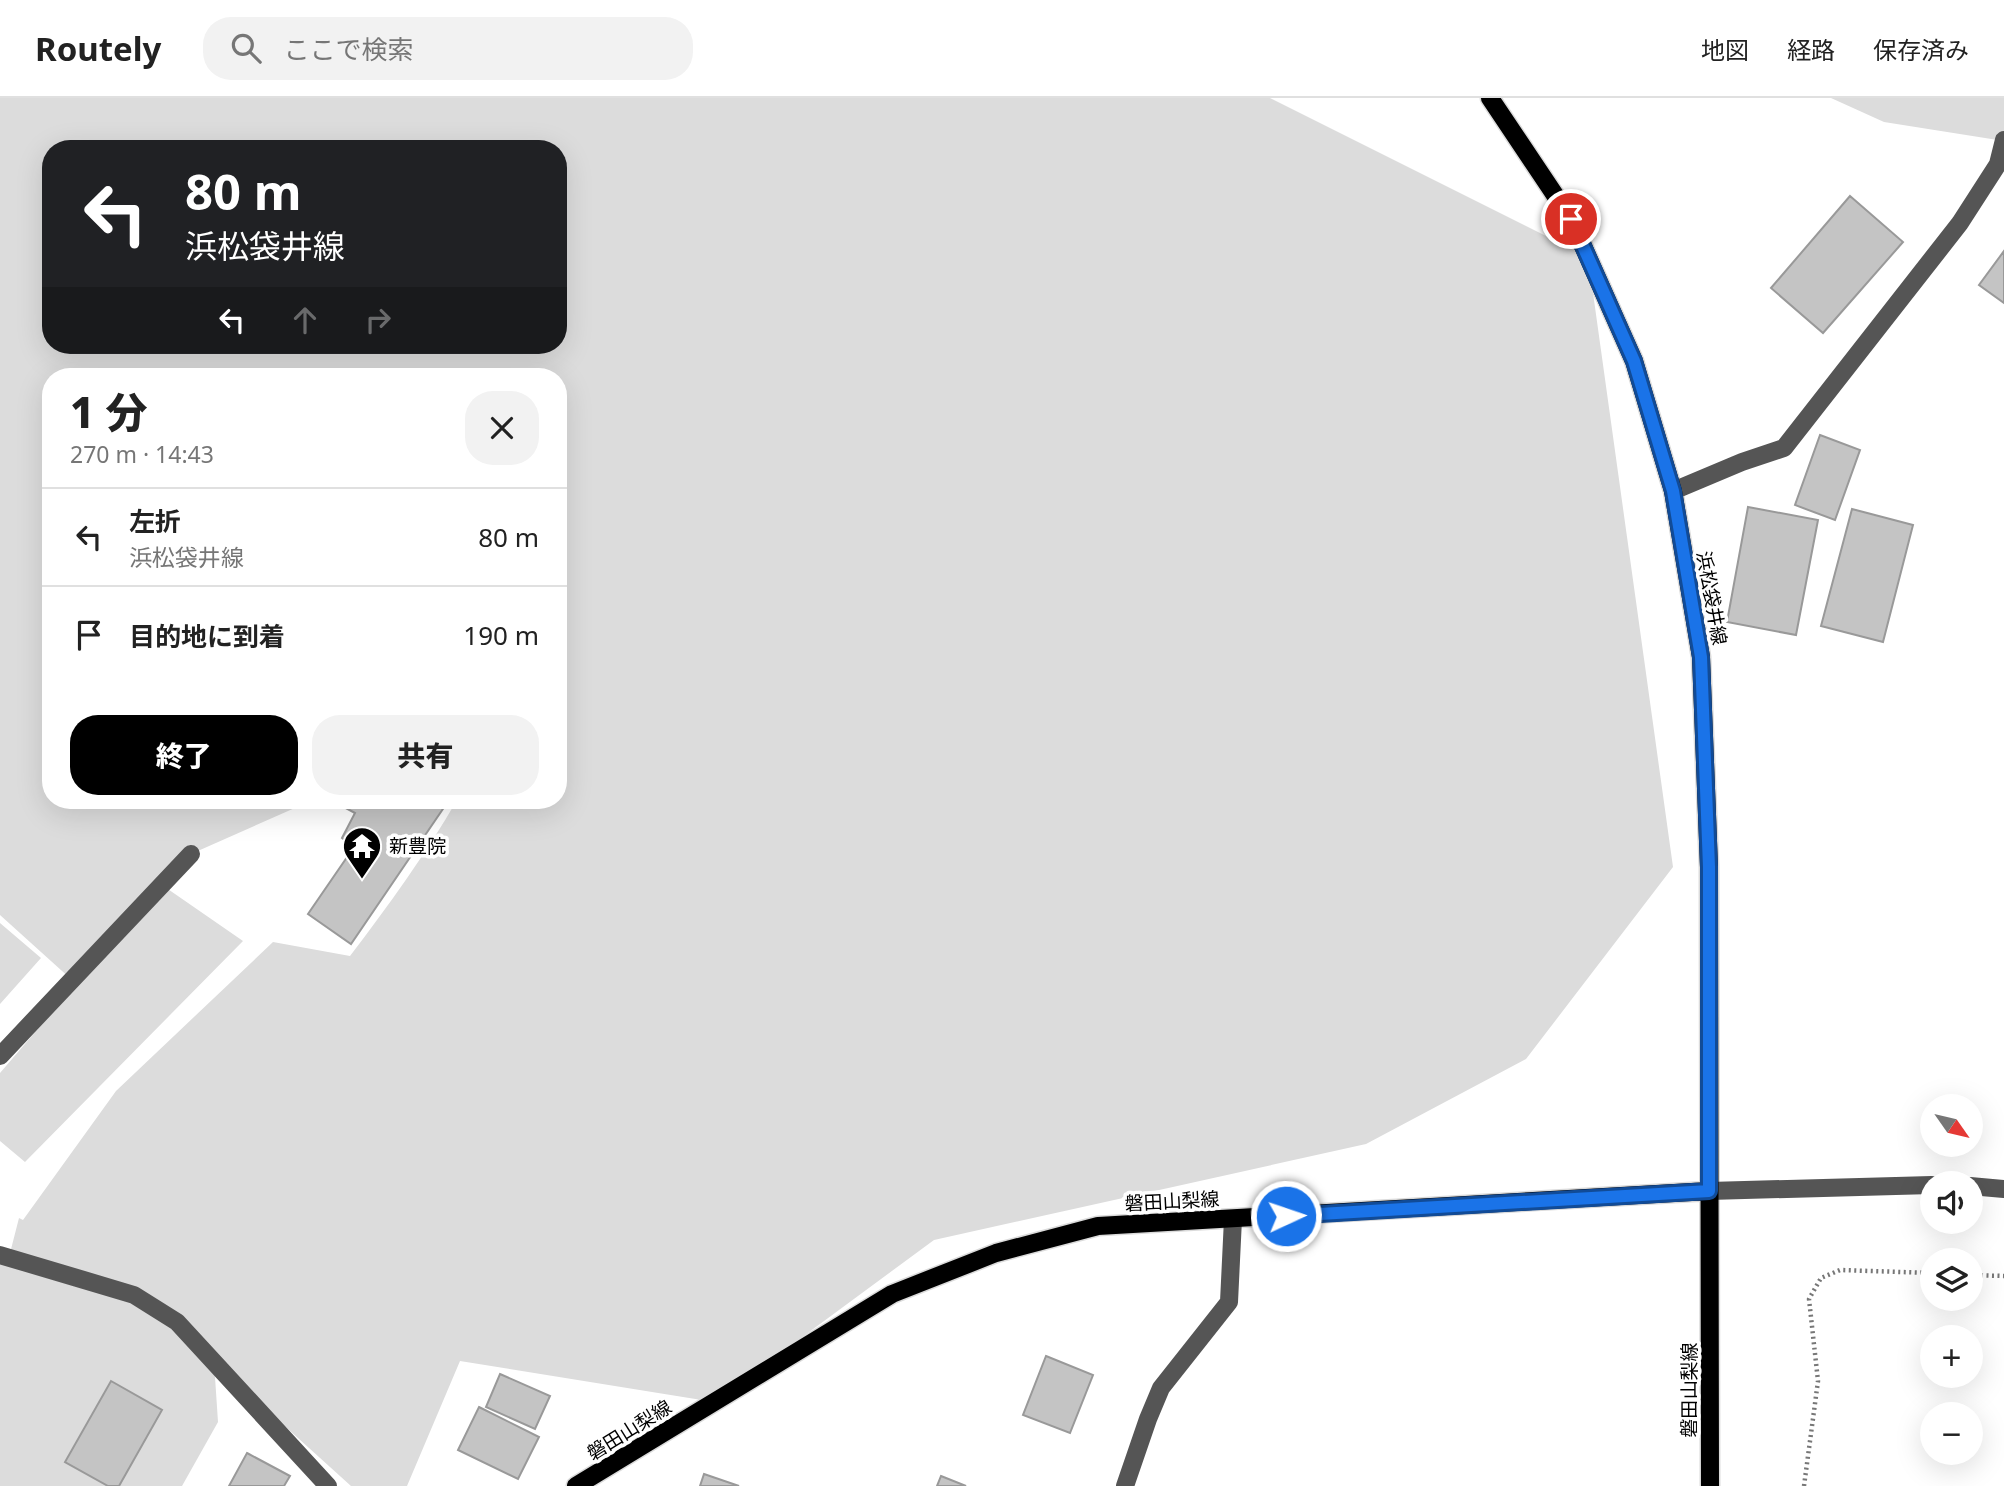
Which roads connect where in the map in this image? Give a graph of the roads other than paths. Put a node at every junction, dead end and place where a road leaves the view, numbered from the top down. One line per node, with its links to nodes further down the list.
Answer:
1 (1490, 98): 3 (main road, 浜松袋井線)
2 (2004, 140): 3 (street)
3 (1673, 491): 9 (main road, 浜松袋井線)
4 (191, 854): 5 (street)
5 (0, 1056)
6 (1920, 1185): 9 (street)
7 (1983, 1187): 8 (street)
8 (2004, 1189)
9 (1709, 1191): 10 (main road, 磐田山梨線); 15 (main road, 磐田山梨線)
10 (1233, 1219): 12 (main road, 磐田山梨線); 14 (street)
11 (0, 1255): 13 (street)
12 (581, 1485)
13 (328, 1486)
14 (1125, 1486)
15 (1710, 1486)

